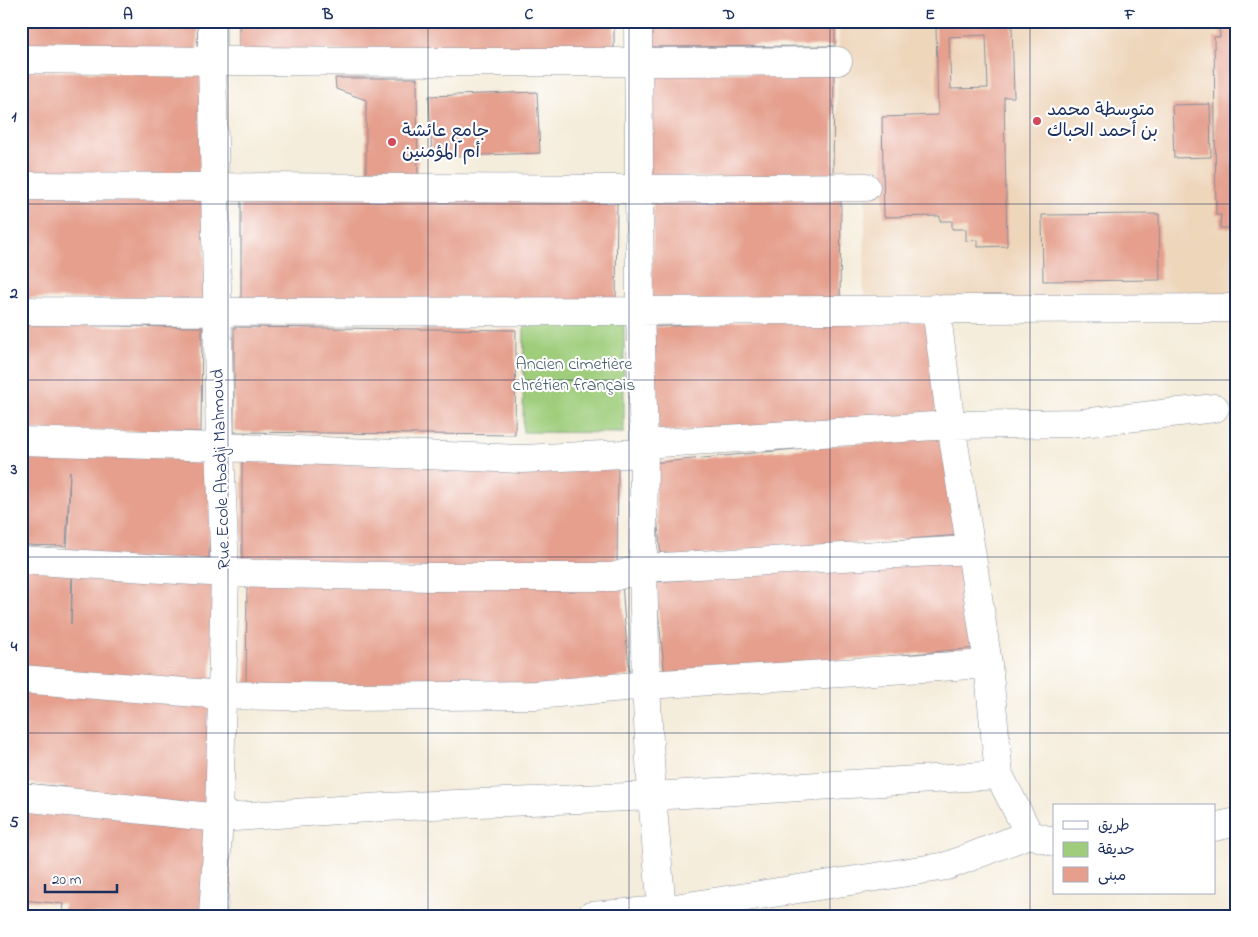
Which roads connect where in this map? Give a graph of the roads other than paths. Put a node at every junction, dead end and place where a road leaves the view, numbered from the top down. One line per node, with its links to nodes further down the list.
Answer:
1 (212, 21): 5 (street, Rue Ecole Abadji Mahmoud)
2 (638, 21): 6 (street)
3 (21, 59): 5 (street)
4 (838, 61): 6 (street)
5 (212, 62): 6 (street); 8 (street, Rue Ecole Abadji Mahmoud)
6 (638, 63): 10 (street)
7 (21, 186): 8 (street)
8 (215, 186): 10 (street); 15 (street, Rue Ecole Abadji Mahmoud)
9 (866, 187): 10 (street)
10 (639, 190): 14 (street)
11 (936, 308): 12 (street); 14 (street); 17 (street)
12 (1237, 308)
13 (21, 311): 15 (street)
14 (640, 311): 15 (street); 20 (street)
15 (218, 312): 19 (street, Rue Ecole Abadji Mahmoud)
16 (1215, 408): 17 (street)
17 (951, 425): 20 (street); 21 (street)
18 (21, 441): 19 (street)
19 (220, 447): 20 (street); 24 (street, Rue Ecole Abadji Mahmoud)
20 (644, 449): 23 (street)
21 (972, 550): 23 (street); 25 (street)
22 (21, 560): 24 (street)
23 (643, 568): 24 (street); 27 (street)
24 (225, 574): 28 (street, Rue Ecole Abadji Mahmoud)
25 (988, 664): 27 (street); 29 (street)
26 (21, 679): 28 (street)
27 (646, 685): 28 (street); 30 (street)
28 (222, 695): 32 (street, Rue Ecole Abadji Mahmoud)
29 (999, 774): 30 (street); 35 (street)
30 (652, 796): 32 (street); 36 (street)
31 (21, 797): 32 (street)
32 (219, 818): 37 (street, Rue Ecole Abadji Mahmoud)
33 (1237, 822): 34 (street)
34 (1216, 827)
35 (1042, 838): 36 (street)
36 (662, 910): 38 (street)
37 (213, 916)
38 (591, 916)

